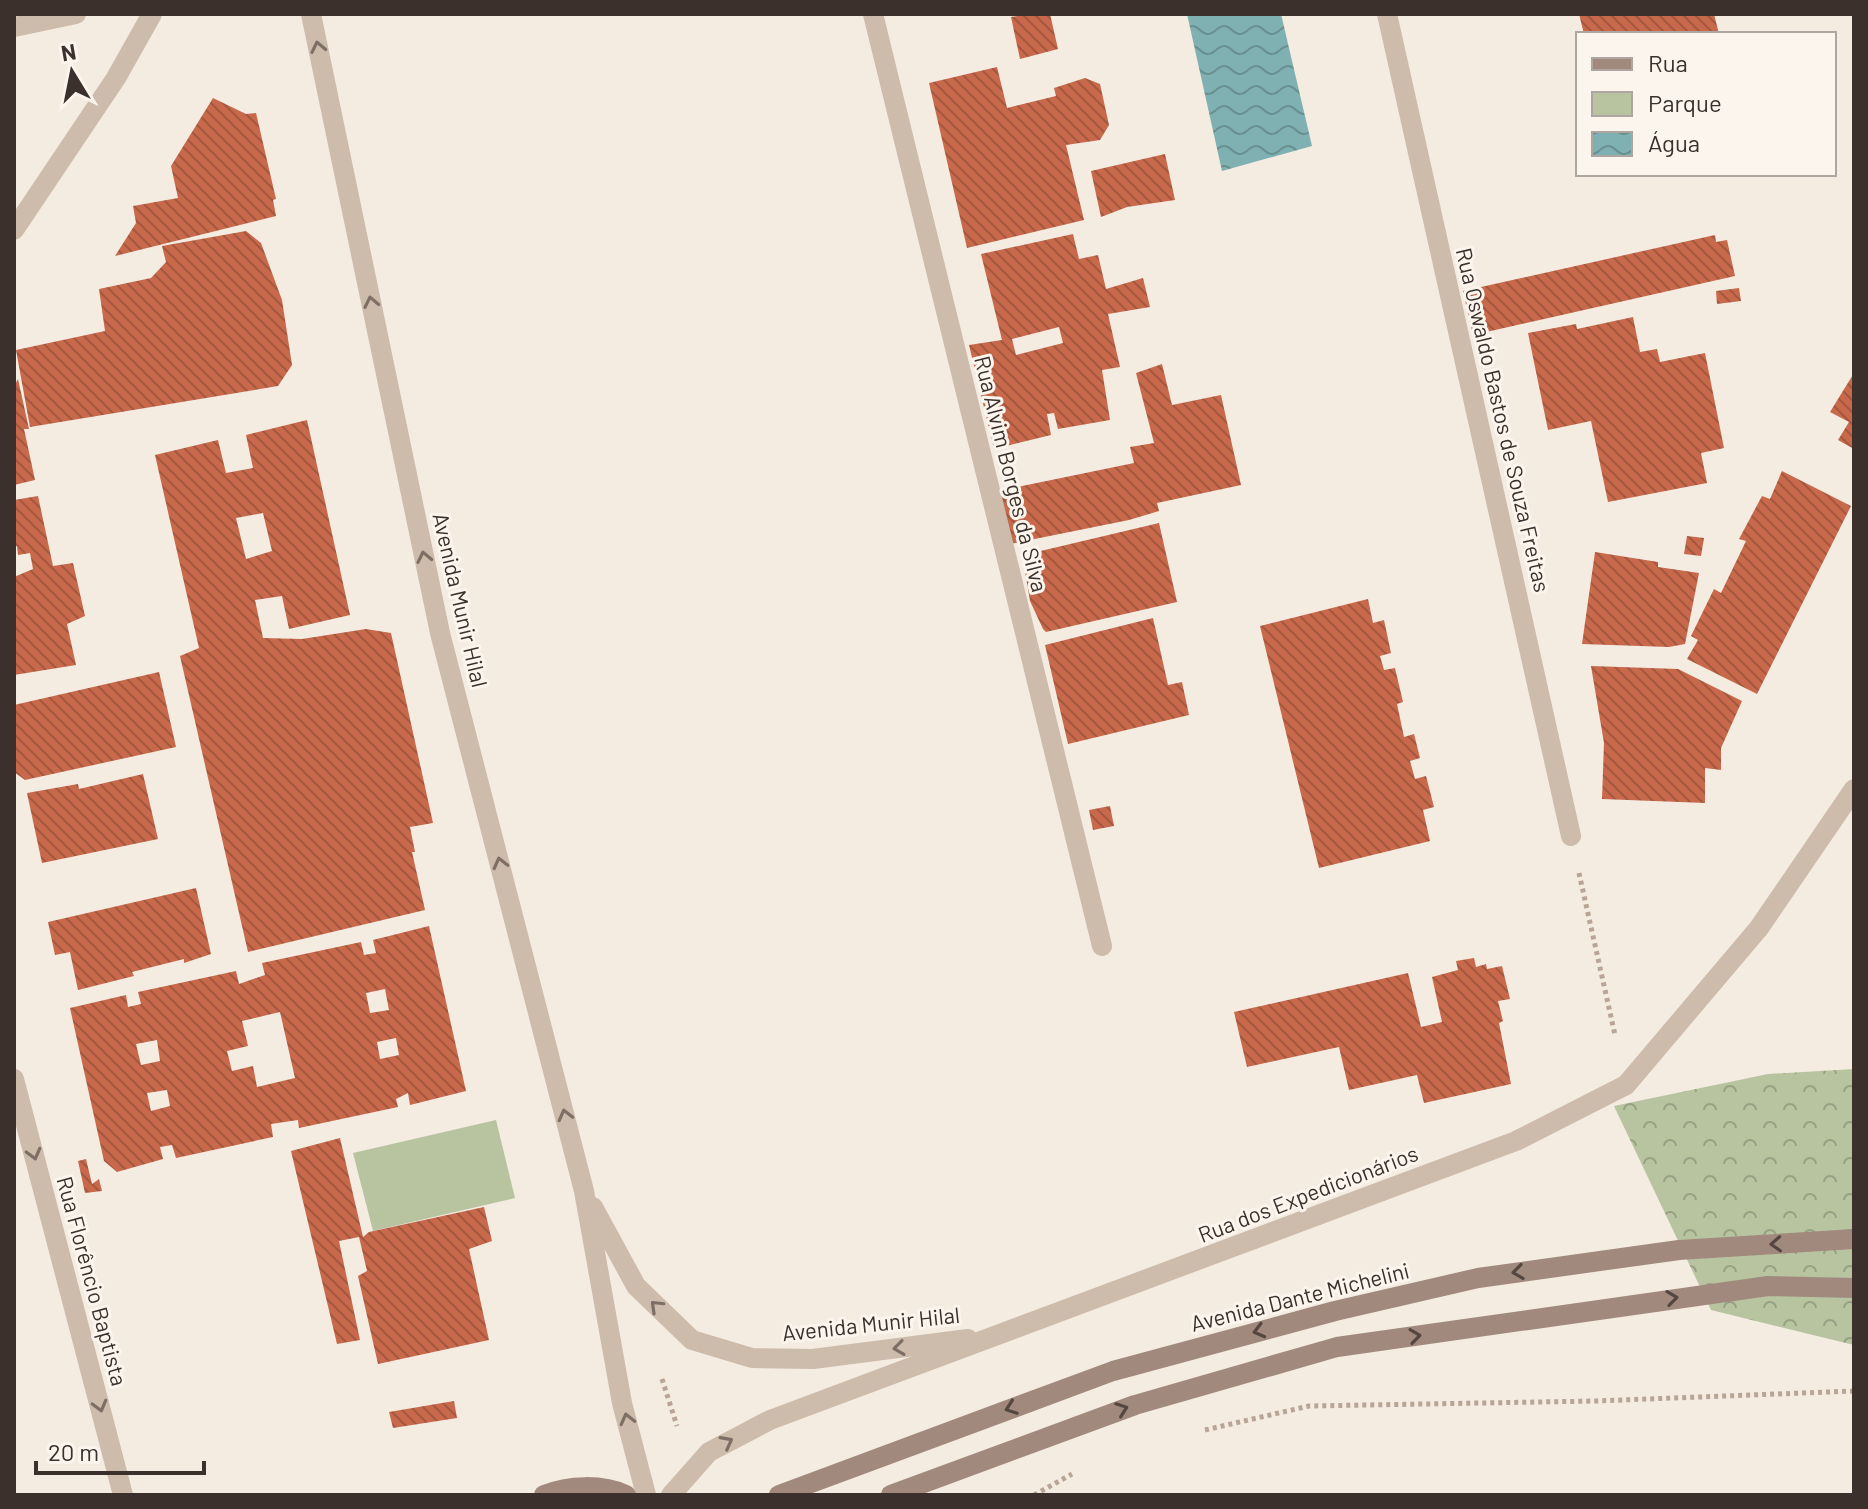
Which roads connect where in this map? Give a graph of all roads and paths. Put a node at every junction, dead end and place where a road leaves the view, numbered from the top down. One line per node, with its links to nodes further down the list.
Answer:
1 (76, 14): 6 (street)
2 (152, 14): 7 (street)
3 (311, 14): 13 (street, Avenida Munir Hilal, one-way to 3)
4 (873, 14): 10 (street, Rua Alvim Borges da Silva)
5 (1387, 14): 9 (street, Rua Oswaldo Bastos de Souza Freitas)
6 (14, 27)
7 (14, 230)
8 (1854, 789): 12 (street, Rua dos Expedicionários)
9 (1571, 836): 12 (path)
10 (1102, 946)
11 (14, 1079): 22 (street, Rua Florêncio Baptista, one-way to 22)
12 (1626, 1085): 16 (street, Rua dos Expedicionários)
13 (584, 1191): 16 (street, Avenida Munir Hilal, one-way to 13); 25 (street, Avenida Munir Hilal, one-way to 13)
14 (1854, 1239): 27 (main road, Avenida Dante Michelini, one-way to 27)
15 (1854, 1288): 28 (main road, one-way to 15)
16 (1004, 1334): 20 (street, Rua dos Expedicionários, one-way to 16)
17 (661, 1376): 20 (path)
18 (1854, 1391): 19 (path)
19 (1204, 1430)
20 (692, 1472): 26 (street, Rua dos Expedicionários)
21 (1074, 1473): 29 (path)
22 (123, 1495)
23 (544, 1495): 24 (main road)
24 (626, 1495)
25 (646, 1495)
26 (671, 1495)
27 (779, 1495)
28 (891, 1495)
29 (1034, 1495)

